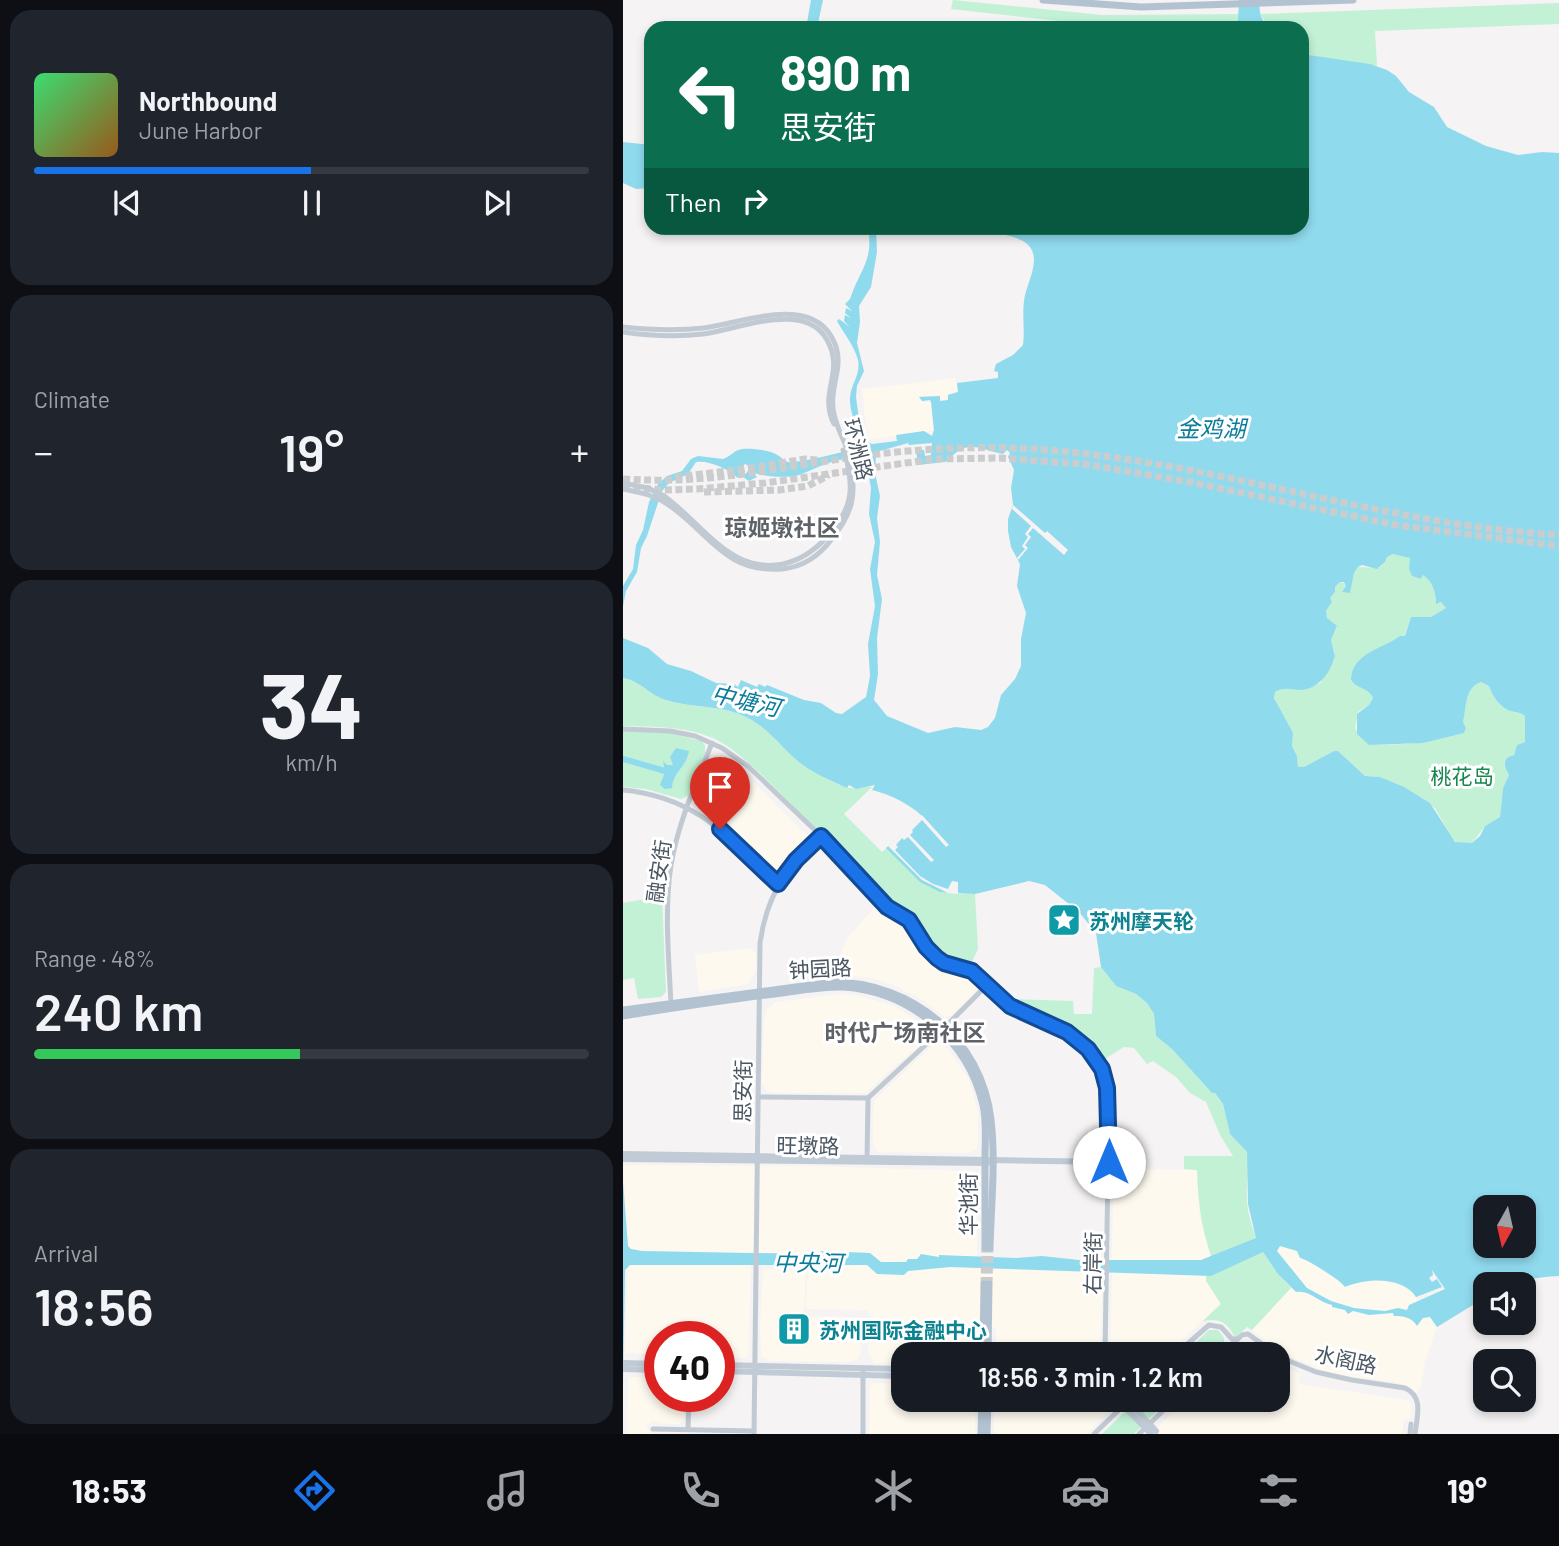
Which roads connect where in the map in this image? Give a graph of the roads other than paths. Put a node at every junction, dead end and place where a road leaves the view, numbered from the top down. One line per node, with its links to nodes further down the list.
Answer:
1 (1043, 0): 2 (main road)
2 (1353, 0)
3 (623, 327): 5 (street, 环洲路)
4 (623, 332): 5 (street, 环洲路)
5 (845, 449): 8 (street, 环洲路, bridge)
6 (623, 483): 8 (street, 环洲路)
7 (623, 489): 8 (street, 环洲路)
8 (647, 491)
9 (623, 729): 10 (street, 右岸街)
10 (712, 743): 12 (street, 融安街); 13 (street, 右岸街)
11 (623, 790): 12 (street)
12 (687, 807): 14 (street); 17 (street, 融安街)
13 (821, 836): 14 (street, 思安街); 15 (street, 右岸街)
14 (778, 884): 16 (street, 思安街)
15 (986, 986): 20 (street); 27 (street, 右岸街)
16 (760, 993): 17 (main road, 钟园路); 20 (main road, 钟园路); 21 (street, 思安街)
17 (671, 1006): 18 (main road, 钟园路); 19 (main road, 钟园路)
18 (623, 1010)
19 (623, 1016)
20 (944, 1029): 22 (street); 26 (main road, 钟园路)
21 (758, 1097): 22 (street); 24 (street, 思安街)
22 (868, 1098): 25 (street)
23 (623, 1157): 24 (main road, 旺墩路)
24 (757, 1159): 25 (main road, 旺墩路); 41 (street, 思安街)
25 (867, 1161): 26 (main road, 旺墩路)
26 (987, 1162): 27 (main road, 旺墩路); 28 (main road, 华池街)
27 (1109, 1162): 33 (street, 右岸街)
28 (987, 1248)
29 (1227, 1333): 30 (street, 水阁路); 34 (street); 35 (street)
30 (1238, 1339): 36 (street); 63 (street, 水阁路)
31 (984, 1342): 32 (main road)
32 (988, 1342)
33 (1105, 1342)
34 (1189, 1342)
35 (1229, 1342)
36 (1235, 1342)
37 (644, 1365): 38 (main road)
38 (624, 1366): 40 (main road)
39 (735, 1367): 41 (main road)
40 (644, 1368)
41 (755, 1369): 42 (main road); 44 (main road); 56 (street, 思安街)
42 (735, 1370)
43 (891, 1370): 44 (main road)
44 (863, 1371): 45 (main road); 58 (street)
45 (891, 1374)
46 (689, 1412): 55 (street)
47 (982, 1412): 59 (main road)
48 (988, 1412): 60 (main road)
49 (1115, 1412): 61 (street)
50 (1134, 1412): 52 (main road)
51 (1160, 1412): 52 (street)
52 (1146, 1424): 57 (main road); 62 (street)
53 (1411, 1424): 63 (street, 水阁路)
54 (653, 1429): 55 (street)
55 (688, 1429): 56 (street)
56 (754, 1432)
57 (1154, 1432)
58 (863, 1434)
59 (981, 1434)
60 (987, 1434)
61 (1094, 1434)
62 (1139, 1434)
63 (1412, 1434)

